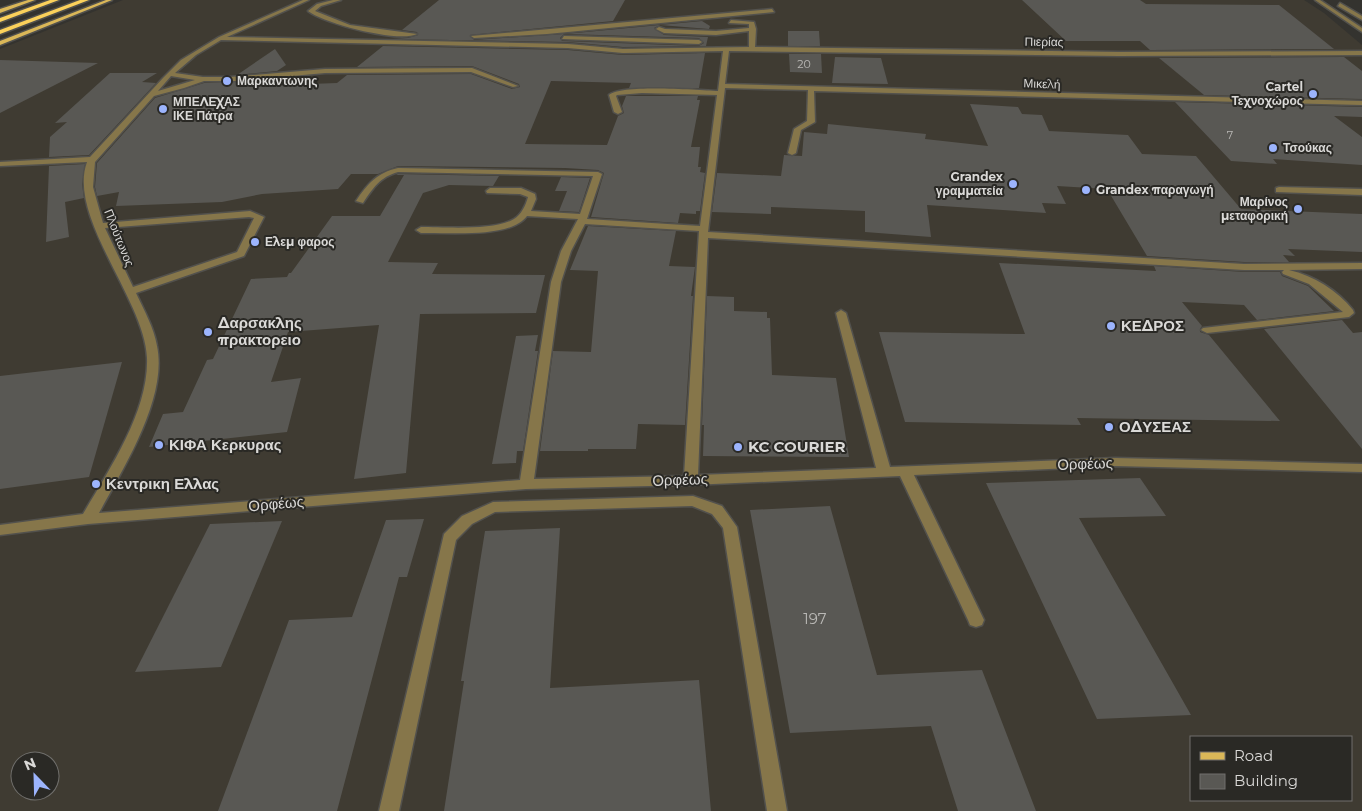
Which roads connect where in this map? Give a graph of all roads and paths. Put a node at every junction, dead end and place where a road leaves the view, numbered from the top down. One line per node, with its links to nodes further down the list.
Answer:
1 (33, 0): 9 (main road)
2 (56, 0): 12 (highway)
3 (86, 0): 17 (highway)
4 (110, 0): 21 (main road)
5 (307, 0): 19 (street)
6 (339, 0): 18 (street)
7 (1317, 0): 16 (street)
8 (1332, 0): 11 (street)
9 (0, 11)
10 (772, 11): 20 (street)
11 (1362, 18)
12 (0, 20)
13 (659, 29): 14 (street); 14 (street); 15 (street)
14 (753, 29): 23 (street)
15 (651, 30)
16 (1362, 30)
17 (0, 32)
18 (420, 34)
19 (223, 39): 22 (street, Πιερίας); 25 (street)
20 (711, 42)
21 (0, 43)
22 (723, 46): 23 (street, Πιερίας); 31 (street)
23 (753, 46): 24 (street, Πιερίας)
24 (1362, 53)
25 (170, 74): 27 (street); 32 (street)
26 (340, 77): 28 (street)
27 (203, 79): 28 (street); 32 (street)
28 (230, 79): 29 (street)
29 (515, 86)
30 (811, 88): 31 (street, Μικελή); 33 (street, Μικελή); 35 (street)
31 (720, 89): 34 (street, Μικελή); 46 (street)
32 (152, 94): 36 (street)
33 (1362, 102)
34 (618, 112)
35 (792, 153)
36 (91, 159): 37 (street); 44 (street, Πλούτωνος)
37 (0, 164)
38 (1279, 190): 40 (street)
39 (490, 191): 42 (street)
40 (1362, 192)
41 (360, 201): 43 (street)
42 (524, 213): 43 (street); 45 (street)
43 (583, 219): 46 (street); 56 (street)
44 (100, 226): 49 (street, Πλούτωνος); 49 (street)
45 (421, 230)
46 (705, 232): 48 (street); 55 (street)
47 (1362, 266): 48 (street)
48 (1265, 268): 51 (street)
49 (129, 292): 57 (street, Πλούτωνος)
50 (841, 313): 53 (street)
51 (1207, 330)
52 (1362, 468): 54 (street, Ορφέως)
53 (884, 471): 54 (street, Ορφέως); 55 (street, Ορφέως)
54 (905, 471): 59 (street)
55 (691, 480): 56 (street, Ορφέως)
56 (526, 484): 57 (street, Ορφέως)
57 (88, 519): 58 (street, Ορφέως)
58 (0, 530)
59 (976, 620)
60 (389, 811): 61 (street)
61 (777, 811)

